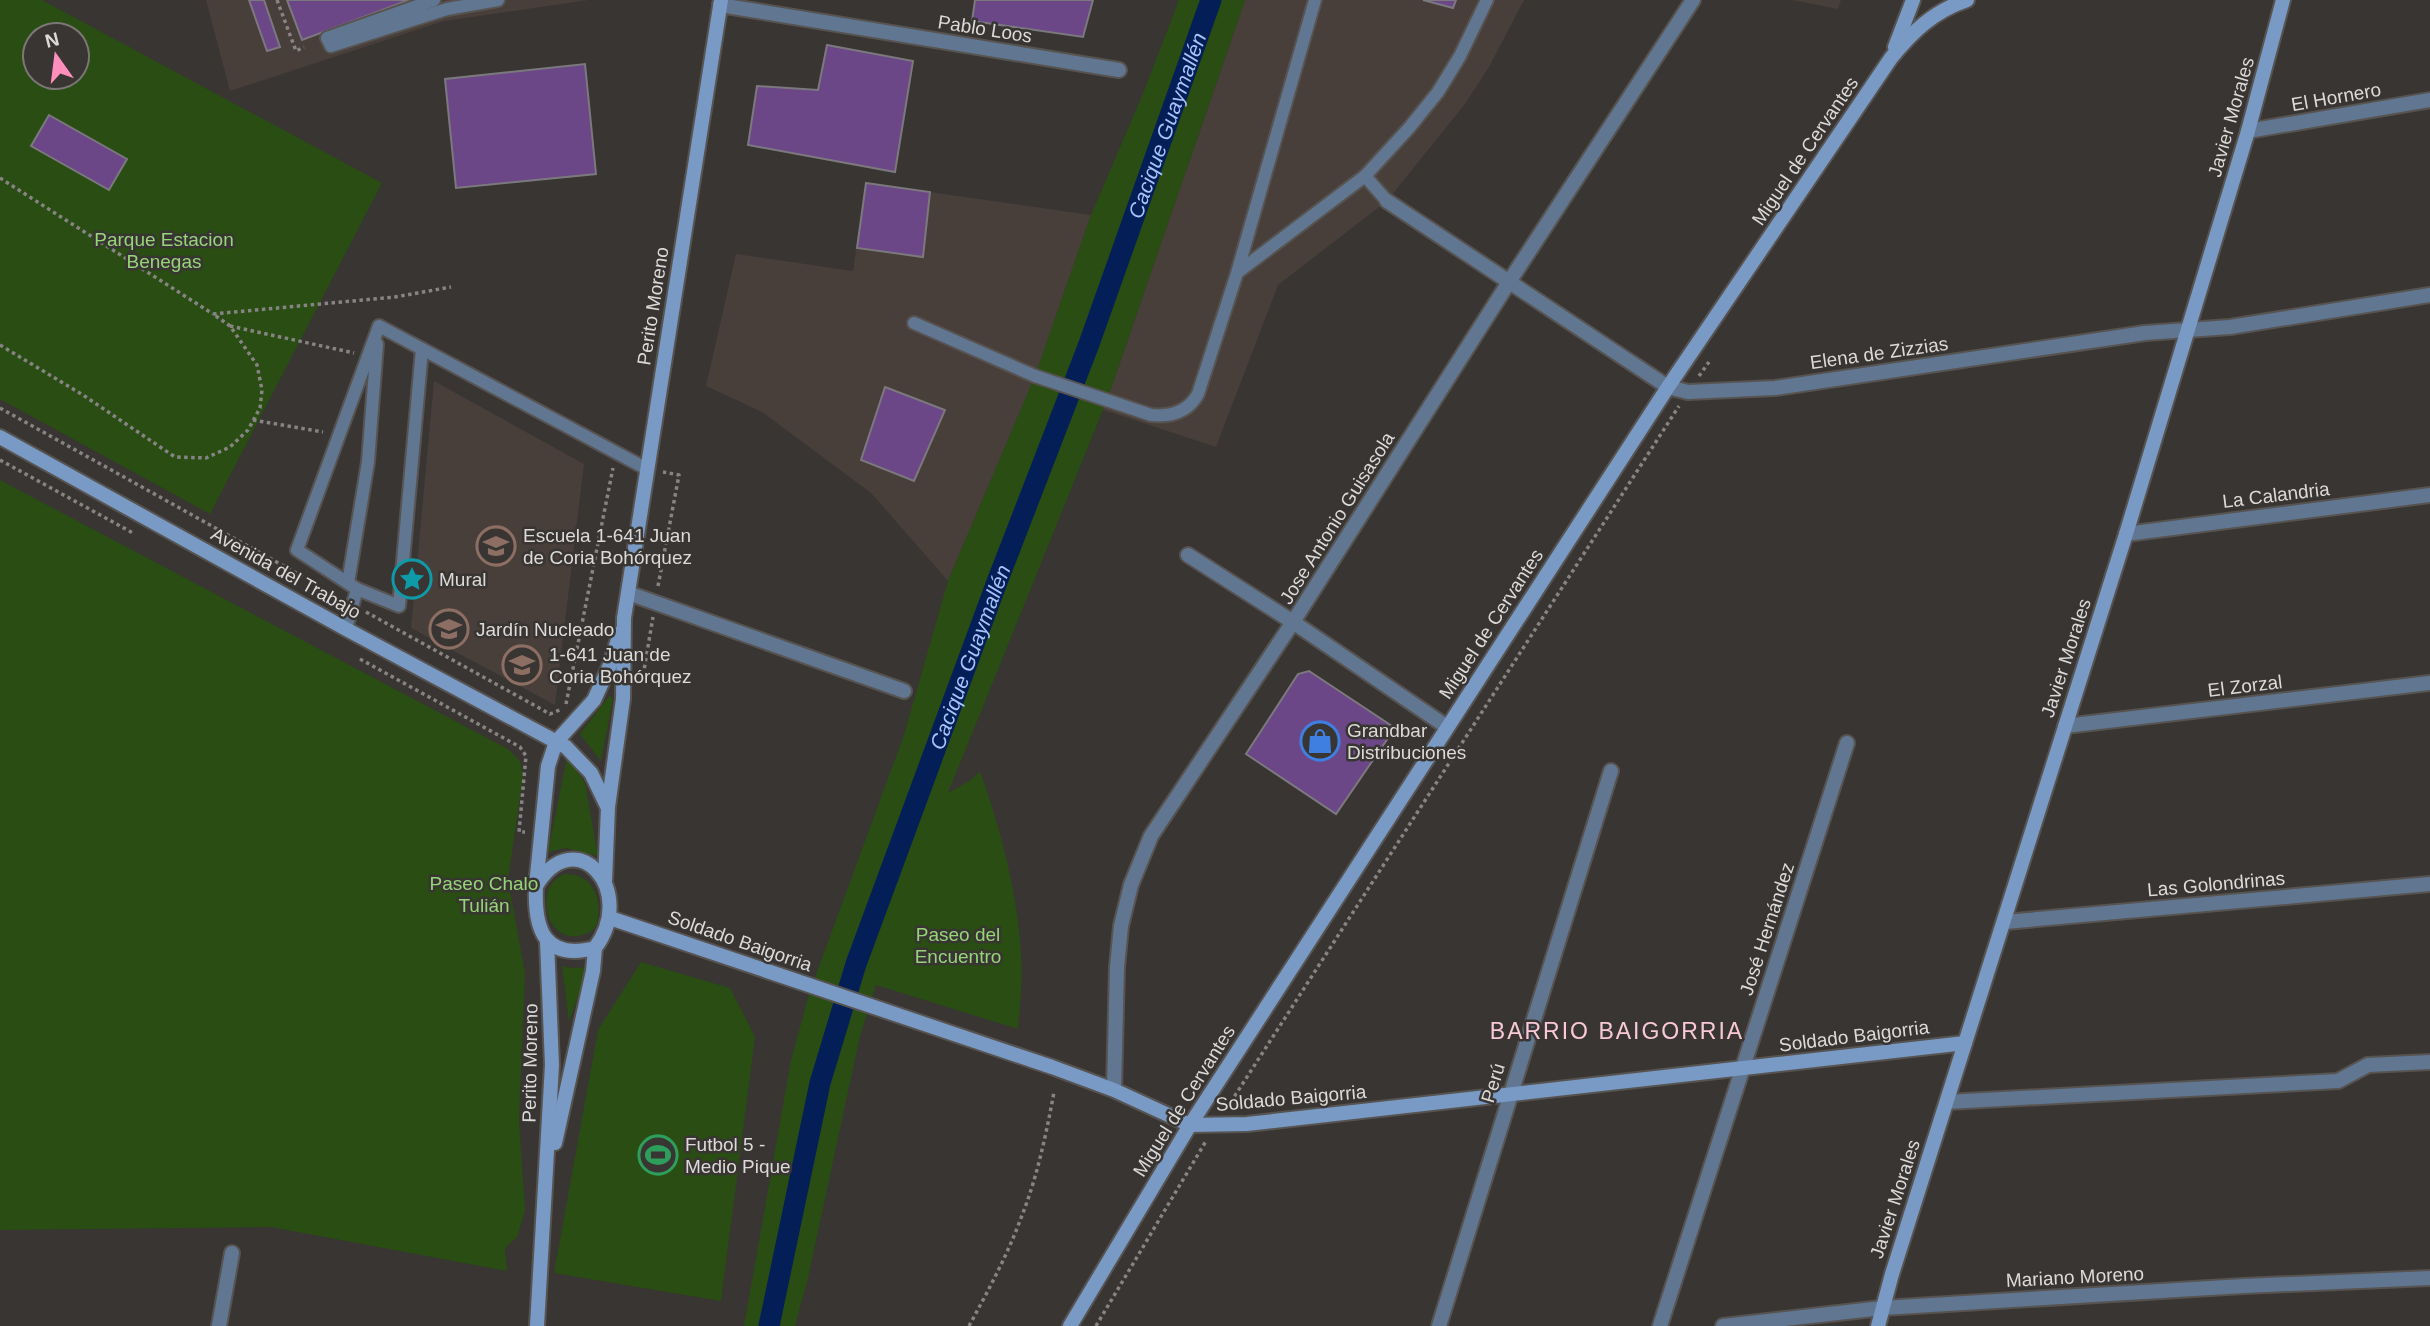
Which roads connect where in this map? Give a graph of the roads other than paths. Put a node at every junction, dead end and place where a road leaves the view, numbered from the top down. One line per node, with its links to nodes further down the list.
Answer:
1 (433, 0): 2 (lane)
2 (498, 0)
3 (1315, 0): 16 (lane)
4 (1488, 0): 14 (lane)
5 (1693, 0): 17 (street, Jose Antonio Guisasola)
6 (1913, 0): 10 (main road, Miguel de Cervantes)
7 (1967, 0): 10 (main road, Miguel de Cervantes)
8 (2283, 0): 13 (main road, Javier Morales)
9 (720, 3): 11 (street, Pablo Loos); 25 (main road, Perito Moreno)
10 (1891, 58): 23 (main road, Miguel de Cervantes)
11 (1119, 70)
12 (2430, 100): 13 (street, El Hornero)
13 (2248, 131): 21 (main road, Javier Morales)
14 (1365, 176): 15 (lane); 16 (lane)
15 (1387, 201): 17 (street, Elena de Zizzias)
16 (1237, 272): 19 (lane)
17 (1509, 282): 23 (street, Elena de Zizzias); 32 (street, Jose Antonio Guisasola)
18 (2430, 295): 21 (street, Elena de Zizzias)
19 (914, 323)
20 (379, 326): 22 (lane); 29 (lane); 29 (lane)
21 (2188, 330): 23 (street, Elena de Zizzias); 27 (main road, Javier Morales)
22 (422, 349): 25 (lane); 29 (lane)
23 (1668, 387): 37 (main road, Miguel de Cervantes)
24 (0, 437): 33 (main road, Avenida del Trabajo)
25 (647, 469): 30 (main road, Perito Moreno)
26 (2430, 495): 27 (street, La Calandria)
27 (2126, 534): 36 (main road, Javier Morales)
28 (1188, 555): 32 (street)
29 (352, 586): 33 (lane)
30 (628, 593): 31 (main road, Perito Moreno); 35 (street)
31 (625, 618): 38 (main road, Perito Moreno); 41 (main road, Perito Moreno)
32 (1293, 622): 37 (street); 52 (street, Jose Antonio Guisasola)
33 (346, 629): 38 (main road, Avenida del Trabajo)
34 (2430, 683): 36 (street, El Zorzal)
35 (904, 691)
36 (2065, 726): 46 (main road, Javier Morales)
37 (1447, 727): 55 (main road, Miguel de Cervantes)
38 (556, 742): 41 (main road, Perito Moreno); 44 (main road, Perito Moreno)
39 (1847, 743): 51 (street, José Hernández)
40 (1611, 771): 53 (street, Perú)
41 (608, 807): 42 (main road, Perito Moreno)
42 (605, 881): 44 (main road); 45 (main road)
43 (2430, 884): 46 (street, Las Golondrinas)
44 (536, 886): 47 (main road)
45 (610, 918): 48 (main road); 52 (main road, Soldado Baigorria)
46 (2005, 922): 49 (main road, Javier Morales)
47 (547, 941): 48 (main road); 56 (main road, Perito Moreno)
48 (595, 948): 56 (main road, Perito Moreno)
49 (1965, 1043): 51 (main road, Soldado Baigorria); 54 (main road, Javier Morales)
50 (2430, 1062): 54 (street)
51 (1742, 1069): 53 (main road, Soldado Baigorria); 64 (street, José Hernández)
52 (1114, 1090): 55 (main road, Soldado Baigorria)
53 (1510, 1094): 55 (main road, Soldado Baigorria); 63 (street, Perú)
54 (1947, 1102): 59 (main road, Javier Morales)
55 (1190, 1125): 62 (main road, Miguel de Cervantes)
56 (546, 1185): 61 (main road, Perito Moreno)
57 (232, 1253): 60 (street)
58 (2430, 1279): 59 (street, Mariano Moreno)
59 (1882, 1308): 65 (street, Mariano Moreno); 66 (main road, Javier Morales)
60 (219, 1326)
61 (537, 1326)
62 (1070, 1326)
63 (1439, 1326)
64 (1660, 1326)
65 (1723, 1326)
66 (1878, 1326)

